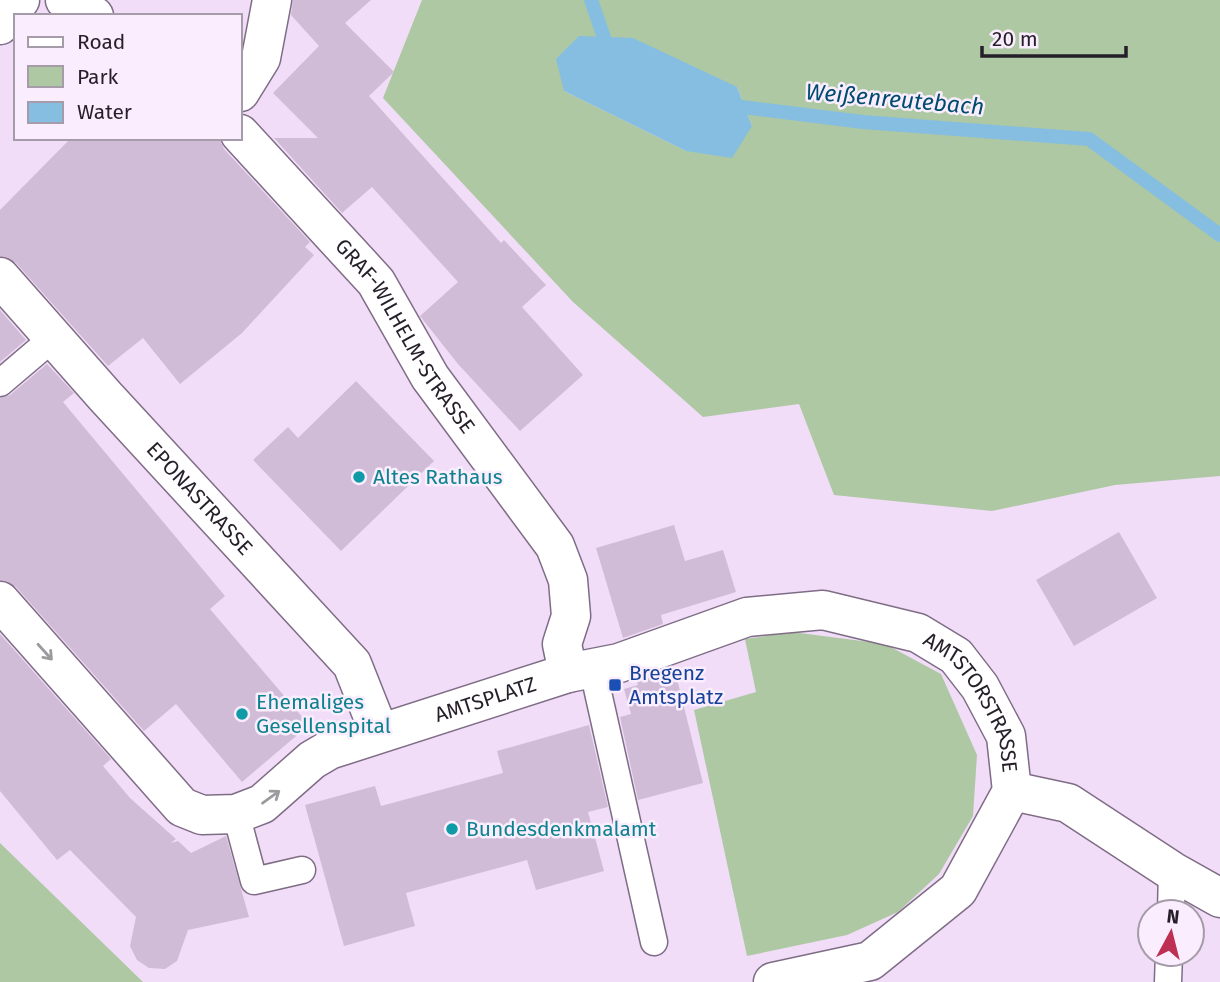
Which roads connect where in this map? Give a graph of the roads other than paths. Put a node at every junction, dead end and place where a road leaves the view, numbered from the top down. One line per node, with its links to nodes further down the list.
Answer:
1 (20, 0): 5 (street)
2 (65, 0): 4 (street)
3 (272, 0): 6 (street)
4 (90, 14)
5 (0, 25)
6 (242, 89)
7 (242, 136): 12 (street, GRAF-WILHELM-STRASSE)
8 (0, 276): 9 (street, EPONASTRASSE)
9 (53, 338): 10 (lane); 13 (street, EPONASTRASSE)
10 (0, 383)
11 (0, 601): 15 (street, one-way to 15)
12 (580, 671): 13 (street, AMTSPLATZ); 14 (street, AMTSTORSTRASSE); 20 (lane)
13 (379, 732): 15 (street, AMTSPLATZ, one-way to 13)
14 (1013, 791): 17 (street); 21 (street, AMTSTORSTRASSE)
15 (236, 814): 16 (lane)
16 (302, 870)
17 (1172, 872): 18 (lane); 19 (street)
18 (1171, 898)
19 (1220, 898)
20 (654, 942)
21 (773, 982)

